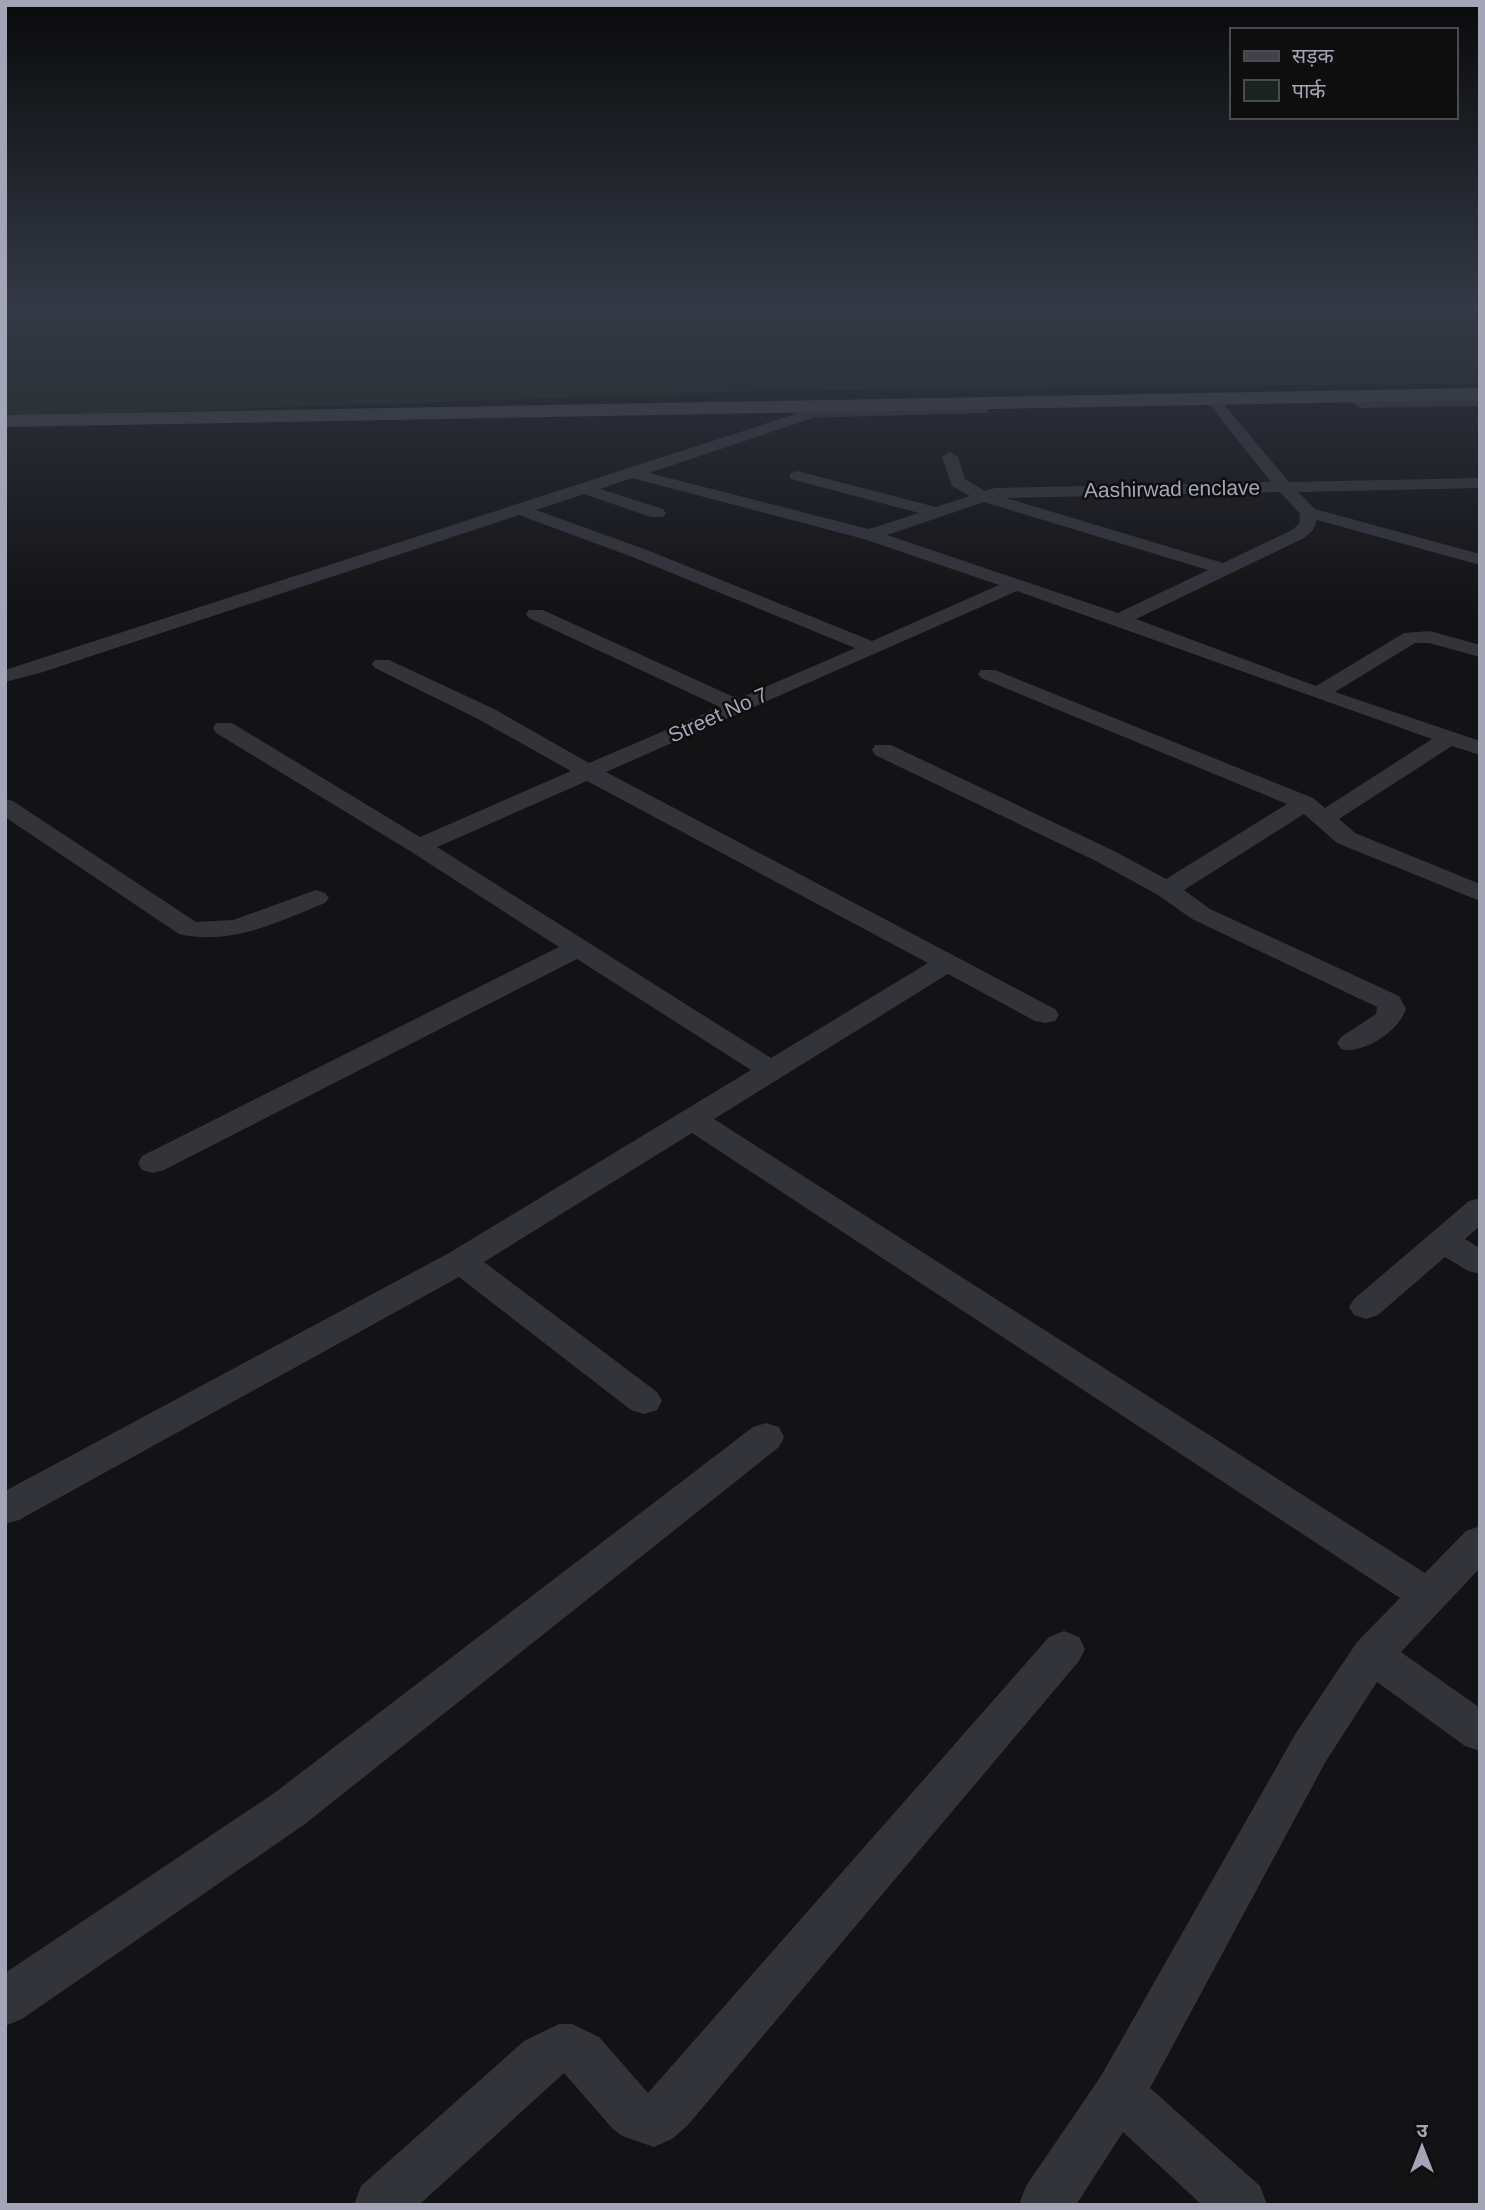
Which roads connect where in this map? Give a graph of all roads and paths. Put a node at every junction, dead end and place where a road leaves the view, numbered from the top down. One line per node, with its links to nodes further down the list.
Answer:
1 (670, 408): 5 (street)
2 (717, 408): 5 (main road)
3 (1010, 408): 6 (street)
4 (1219, 408): 12 (street)
5 (659, 409): 6 (street); 7 (main road)
6 (817, 412): 9 (street)
7 (5, 421)
8 (950, 457): 14 (street)
9 (631, 473): 13 (street); 19 (street)
10 (797, 476): 16 (street)
11 (1480, 483): 12 (street, Aashirwad enclave)
12 (1284, 488): 14 (street, Aashirwad enclave); 18 (street)
13 (585, 489): 15 (street); 17 (street)
14 (982, 496): 16 (street, Aashirwad enclave); 21 (street)
15 (521, 510): 25 (street); 29 (street)
16 (935, 512): 19 (street, Aashirwad enclave)
17 (657, 513)
18 (1309, 513): 20 (street); 21 (street)
19 (870, 535): 22 (street)
20 (1480, 561)
21 (1224, 569): 24 (street)
22 (1016, 585): 24 (street); 25 (street, Street No 7)
23 (536, 614): 31 (street)
24 (1119, 620): 30 (street)
25 (872, 648): 31 (street, Street No 7)
26 (1480, 651): 30 (street)
27 (382, 664): 36 (street)
28 (988, 674): 38 (street)
29 (5, 676)
30 (1319, 693): 33 (street)
31 (738, 707): 36 (street, Street No 7)
32 (224, 728): 39 (street)
33 (1450, 737): 34 (street); 38 (street)
34 (1480, 748)
35 (883, 750): 40 (street)
36 (588, 772): 39 (street, Street No 7); 44 (street)
37 (5, 806): 42 (street)
38 (1314, 811): 40 (street); 41 (street)
39 (419, 846): 43 (street)
40 (1167, 890): 46 (street)
41 (1480, 892)
42 (316, 898)
43 (578, 948): 47 (street); 49 (street)
44 (947, 962): 45 (street); 47 (street)
45 (1045, 1015)
46 (1350, 1043)
47 (770, 1070): 48 (street)
48 (691, 1118): 52 (street); 59 (street)
49 (153, 1163)
50 (1480, 1208): 51 (street)
51 (1443, 1241): 53 (street); 54 (street)
52 (461, 1261): 55 (street); 57 (street)
53 (1480, 1264)
54 (1366, 1307)
55 (644, 1401)
56 (766, 1437): 63 (street)
57 (5, 1509)
58 (1480, 1542): 59 (street)
59 (1429, 1596): 61 (street)
60 (1064, 1649): 65 (street)
61 (1371, 1655): 62 (street); 64 (street)
62 (1480, 1731)
63 (5, 2002)
64 (1119, 2094): 66 (street); 67 (street)
65 (380, 2205)
66 (1045, 2205)
67 (1241, 2205)

